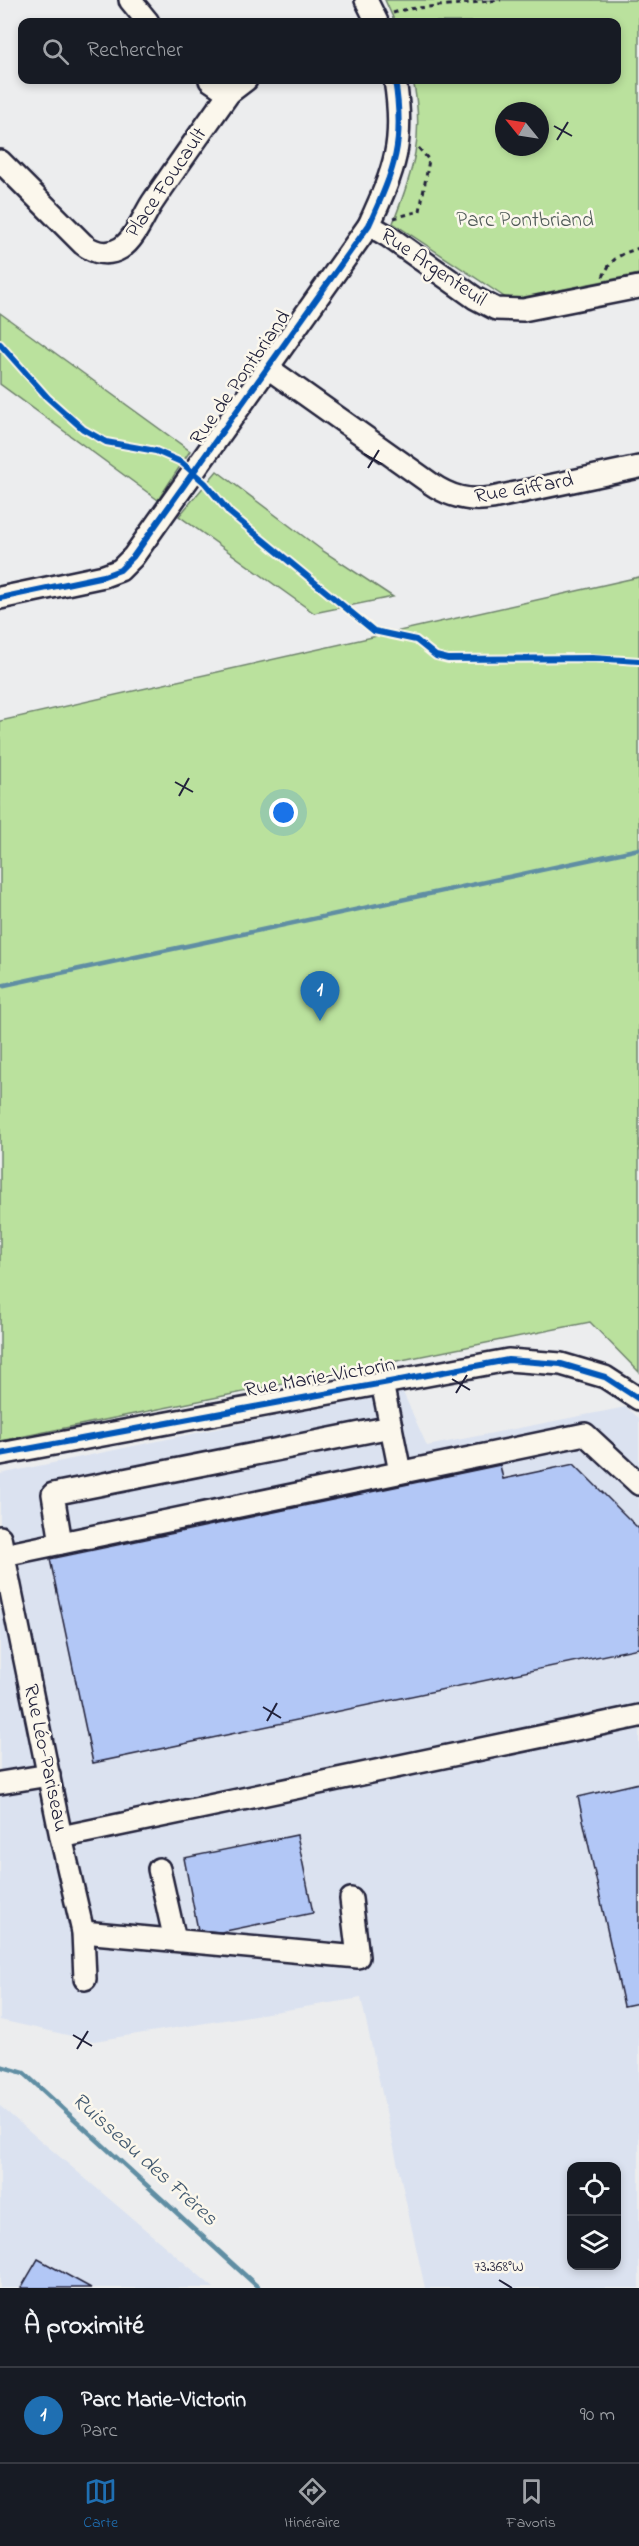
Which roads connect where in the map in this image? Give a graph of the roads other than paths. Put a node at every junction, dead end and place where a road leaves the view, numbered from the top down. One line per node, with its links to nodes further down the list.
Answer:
1 (130, 0): 2 (street)
2 (145, 18)
3 (216, 84): 6 (street)
4 (241, 84): 6 (street, Place Foucault)
5 (395, 84): 8 (street, Rue de Pontbriand)
6 (229, 93): 7 (street, Place Foucault)
7 (0, 161)
8 (369, 225): 9 (street, Rue Argenteuil); 10 (street, Rue de Pontbriand)
9 (639, 287)
10 (268, 368): 11 (street, Rue Giffard); 12 (street, Rue de Pontbriand)
11 (639, 467)
12 (0, 598)
13 (382, 1383): 14 (street, Rue Marie-Victorin); 15 (street); 16 (street, Rue Marie-Victorin)
14 (639, 1399)
15 (391, 1427): 17 (street); 19 (street)
16 (0, 1454)
17 (400, 1472): 18 (street); 19 (street)
18 (639, 1484)
19 (61, 1543): 20 (street)
20 (2, 1546): 22 (street, Rue Léo-Pariseau)
21 (639, 1716): 24 (street)
22 (49, 1775): 23 (street); 24 (street, Rue Léo-Pariseau)
23 (0, 1783)
24 (61, 1837): 27 (street, Rue Léo-Pariseau)
25 (159, 1869): 28 (street)
26 (351, 1899): 28 (street)
27 (84, 1932): 28 (street); 29 (street, Rue Léo-Pariseau)
28 (175, 1940)
29 (85, 1979)

